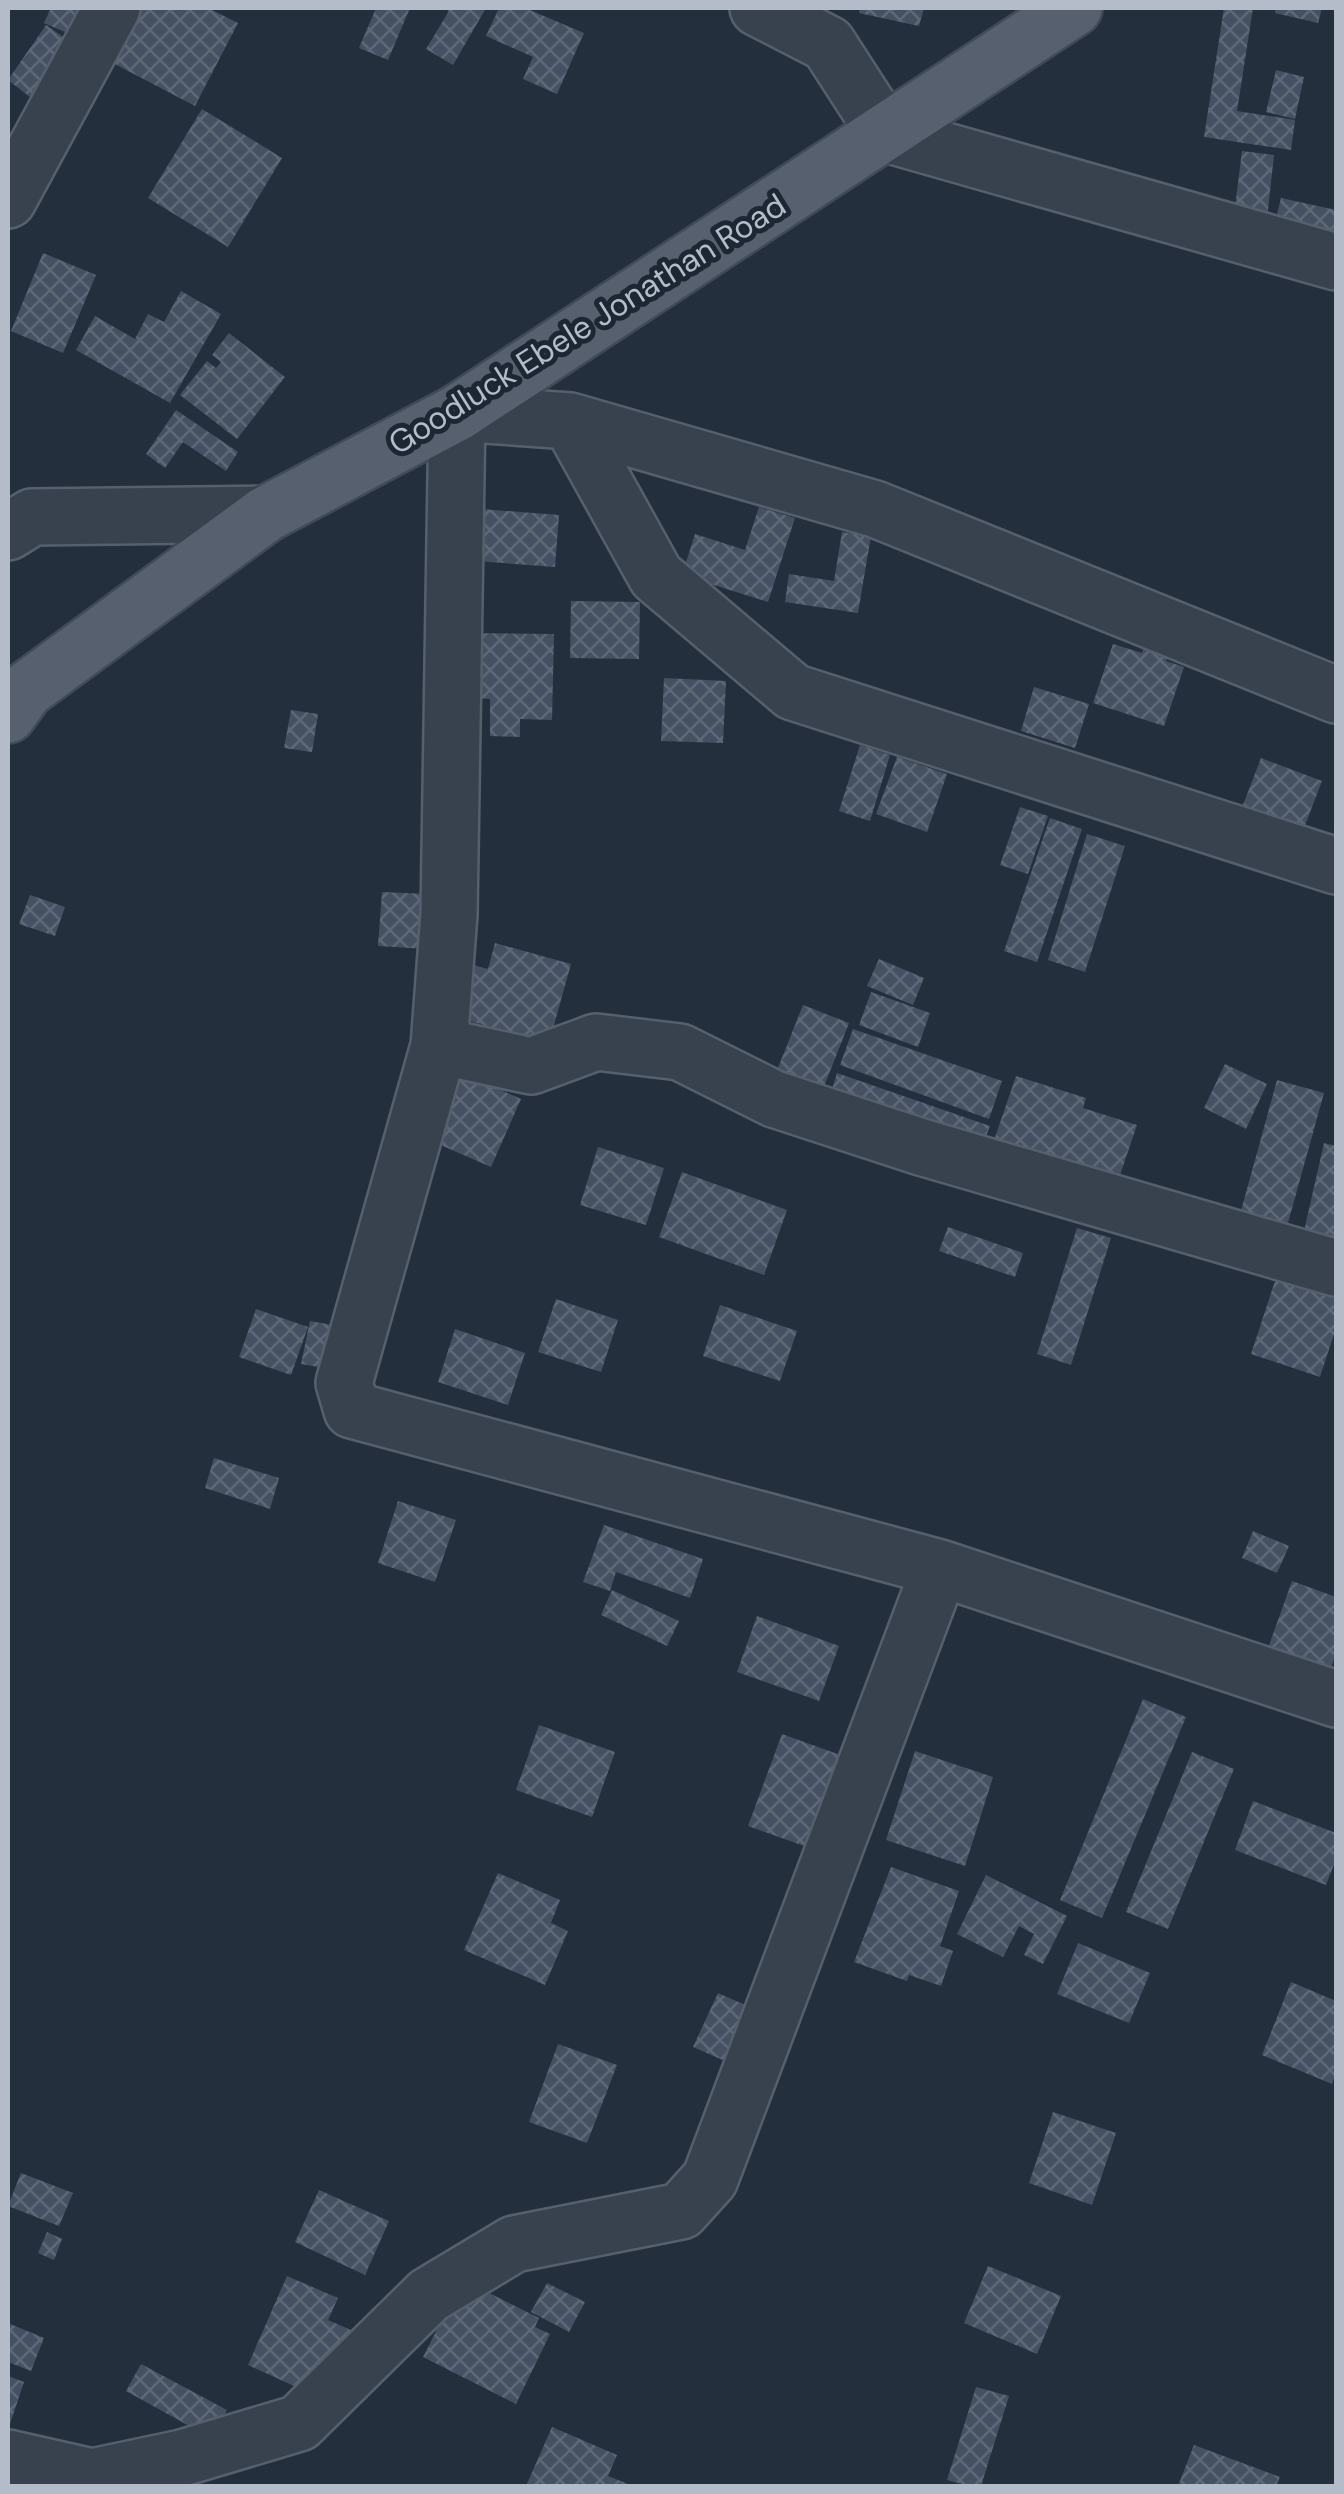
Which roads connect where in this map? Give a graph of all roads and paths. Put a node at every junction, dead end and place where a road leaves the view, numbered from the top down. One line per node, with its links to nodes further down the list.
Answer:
1 (112, 8): 6 (street)
2 (758, 8): 4 (street)
3 (1074, 8): 5 (main road, Goodluck Ebele Jonathan Road)
4 (828, 26): 5 (street)
5 (886, 134): 7 (street); 8 (main road, Goodluck Ebele Jonathan Road)
6 (8, 200)
7 (1336, 262)
8 (457, 413): 9 (street); 10 (main road, Goodluck Ebele Jonathan Road); 15 (street)
9 (570, 421): 12 (street); 14 (street)
10 (266, 514): 11 (street); 13 (main road, Goodluck Ebele Jonathan Road)
11 (8, 532)
12 (1336, 695)
13 (8, 715)
14 (1336, 866)
15 (439, 1046): 16 (street); 17 (street)
16 (1336, 1268)
17 (940, 1568): 18 (street); 19 (street)
18 (1336, 1698)
19 (8, 2458)

